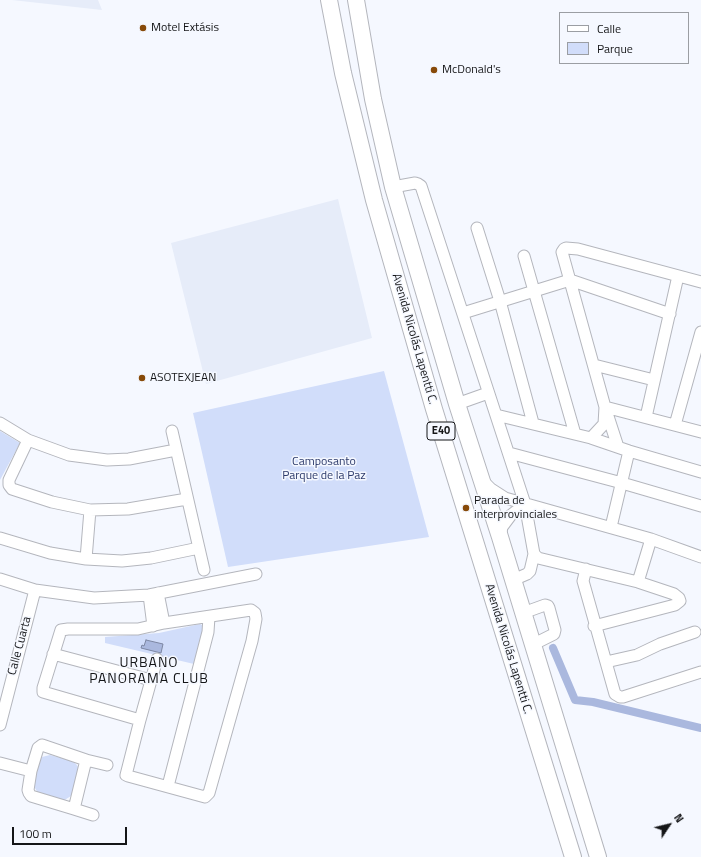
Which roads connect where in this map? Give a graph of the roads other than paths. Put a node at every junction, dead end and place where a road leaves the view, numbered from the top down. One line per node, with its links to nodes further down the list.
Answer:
1 (328, 0): 77 (highway, Avenida Nicolás Lapentti C. / E40)
2 (356, 0): 3 (highway, Avenida Nicolás Lapentti C. / E40)
3 (393, 187): 11 (street); 17 (highway, Avenida Nicolás Lapentti C. / E40)
4 (477, 228): 10 (street)
5 (524, 256): 9 (street)
6 (678, 276): 7 (street); 8 (street); 12 (street)
7 (570, 280): 9 (street); 12 (street); 14 (street)
8 (701, 282)
9 (533, 292): 10 (street); 26 (street)
10 (500, 301): 11 (street); 22 (street)
11 (463, 313): 16 (street)
12 (670, 314): 15 (street)
13 (701, 332): 23 (street)
14 (594, 366): 15 (street); 18 (street)
15 (654, 380): 20 (street)
16 (488, 393): 17 (street); 19 (street)
17 (457, 404): 34 (highway, Avenida Nicolás Lapentti C. / E40)
18 (605, 407): 20 (street); 27 (street); 29 (street)
19 (496, 415): 22 (street); 32 (street)
20 (646, 417): 23 (street)
21 (0, 423): 28 (street)
22 (533, 423): 26 (street)
23 (675, 425): 25 (street)
24 (172, 431): 30 (street)
25 (701, 432)
26 (575, 434): 27 (street)
27 (591, 438): 29 (street)
28 (28, 440): 30 (street); 39 (street)
29 (618, 447): 31 (street)
30 (176, 450): 36 (street)
31 (629, 451): 33 (street); 35 (street)
32 (509, 453): 35 (street); 37 (street)
33 (701, 472)
34 (481, 479): 37 (street); 41 (highway, Avenida Nicolás Lapentti C. / E40)
35 (622, 483): 38 (street); 40 (street)
36 (187, 499): 39 (street); 44 (street)
37 (525, 504): 40 (street); 41 (street); 45 (street)
38 (701, 506)
39 (90, 510): 47 (street)
40 (611, 527): 43 (street)
41 (500, 537): 52 (highway, Avenida Nicolás Lapentti C. / E40)
42 (0, 538): 47 (street)
43 (651, 539): 46 (street); 53 (street)
44 (199, 548): 47 (street); 49 (street)
45 (534, 554): 48 (street); 52 (street)
46 (701, 557)
47 (86, 559)
48 (586, 569): 53 (street); 59 (street)
49 (204, 570)
50 (256, 574): 55 (street)
51 (0, 579): 54 (street)
52 (513, 580): 56 (highway, Avenida Nicolás Lapentti C. / E40)
53 (638, 582): 59 (street)
54 (35, 590): 55 (street); 67 (street, Calle Cuarta)
55 (153, 594): 58 (street)
56 (523, 613): 61 (highway, Avenida Nicolás Lapentti C. / E40); 61 (street)
57 (209, 617): 58 (street); 74 (street); 74 (street)
58 (159, 625): 62 (street)
59 (594, 626): 64 (street)
60 (695, 632): 64 (street)
61 (532, 644): 78 (highway, Avenida Nicolás Lapentti C. / E40)
62 (53, 654): 66 (street); 68 (street)
63 (157, 659): 66 (street)
64 (606, 662): 65 (street)
65 (701, 672)
66 (151, 680): 68 (street)
67 (4, 688): 69 (street, Calle Cuarta)
68 (140, 720): 74 (street)
69 (0, 725)
70 (86, 760): 72 (street); 73 (street); 75 (street)
71 (0, 763): 73 (street)
72 (107, 765)
73 (31, 771): 75 (street)
74 (168, 786)
75 (74, 809): 76 (street)
76 (93, 816)
77 (573, 857)
78 (598, 857)

